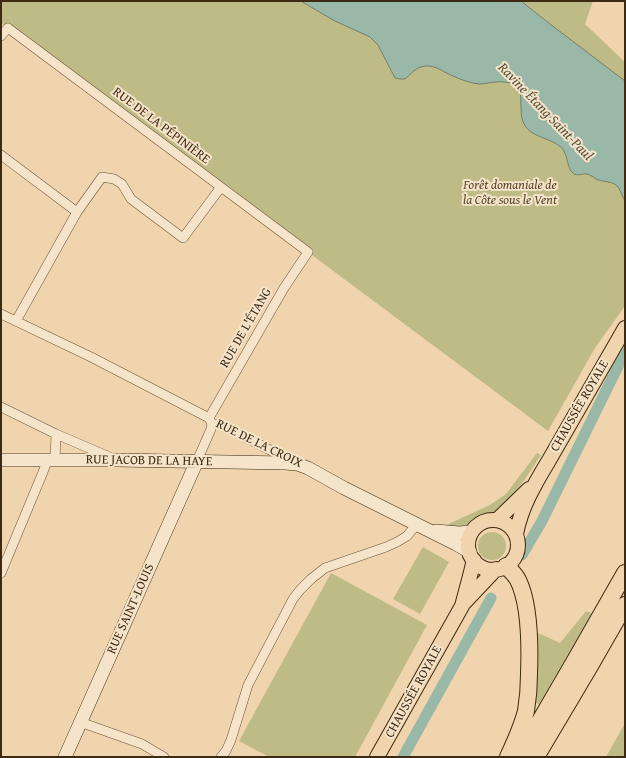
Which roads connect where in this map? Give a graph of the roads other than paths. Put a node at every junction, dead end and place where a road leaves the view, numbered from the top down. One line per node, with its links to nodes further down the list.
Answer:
1 (1, 36): 3 (street, RUE DE LA PÉPINIÈRE)
2 (1, 155): 4 (street)
3 (221, 187): 4 (street); 5 (street, RUE DE LA PÉPINIÈRE)
4 (77, 212): 7 (street)
5 (308, 252): 10 (street, RUE DE L'ÉTANG)
6 (1, 314): 7 (street, RUE DE LA CROIX)
7 (16, 321): 10 (street, RUE DE LA CROIX)
8 (625, 328): 17 (main road, CHAUSSÉE ROYALE)
9 (1, 407): 11 (street)
10 (210, 421): 15 (street, RUE DE L'ÉTANG); 16 (street, RUE DE LA CROIX)
11 (56, 434): 13 (street); 14 (street)
12 (1, 460): 13 (main road, RUE JACOB DE LA HAYE)
13 (51, 460): 14 (main road, RUE JACOB DE LA HAYE); 25 (street)
14 (116, 460): 15 (main road, RUE JACOB DE LA HAYE)
15 (197, 461): 16 (main road, RUE JACOB DE LA HAYE); 29 (main road, RUE SAINT-LOUIS)
16 (297, 464): 19 (main road, RUE DE LA CROIX)
17 (535, 484): 18 (main road, CHAUSSÉE ROYALE); 22 (main road, CHAUSSÉE ROYALE)
18 (497, 520): 21 (main road); 22 (main road)
19 (417, 524): 20 (main road, RUE DE LA CROIX); 32 (street)
20 (431, 531): 21 (main road, RUE DE LA CROIX); 23 (main road, RUE DE LA CROIX)
21 (472, 532): 23 (main road)
22 (516, 534): 24 (main road)
23 (472, 556): 24 (main road); 28 (main road, CHAUSSÉE ROYALE)
24 (501, 568): 28 (main road, CHAUSSÉE ROYALE); 34 (highway)
25 (1, 573)
26 (625, 573): 35 (highway)
27 (625, 605): 36 (highway)
28 (462, 606): 33 (main road, CHAUSSÉE ROYALE)
29 (80, 722): 30 (main road, RUE SAINT-LOUIS); 31 (street)
30 (65, 757)
31 (164, 757)
32 (221, 757)
33 (377, 757)
34 (508, 757)
35 (519, 757)
36 (536, 757)

